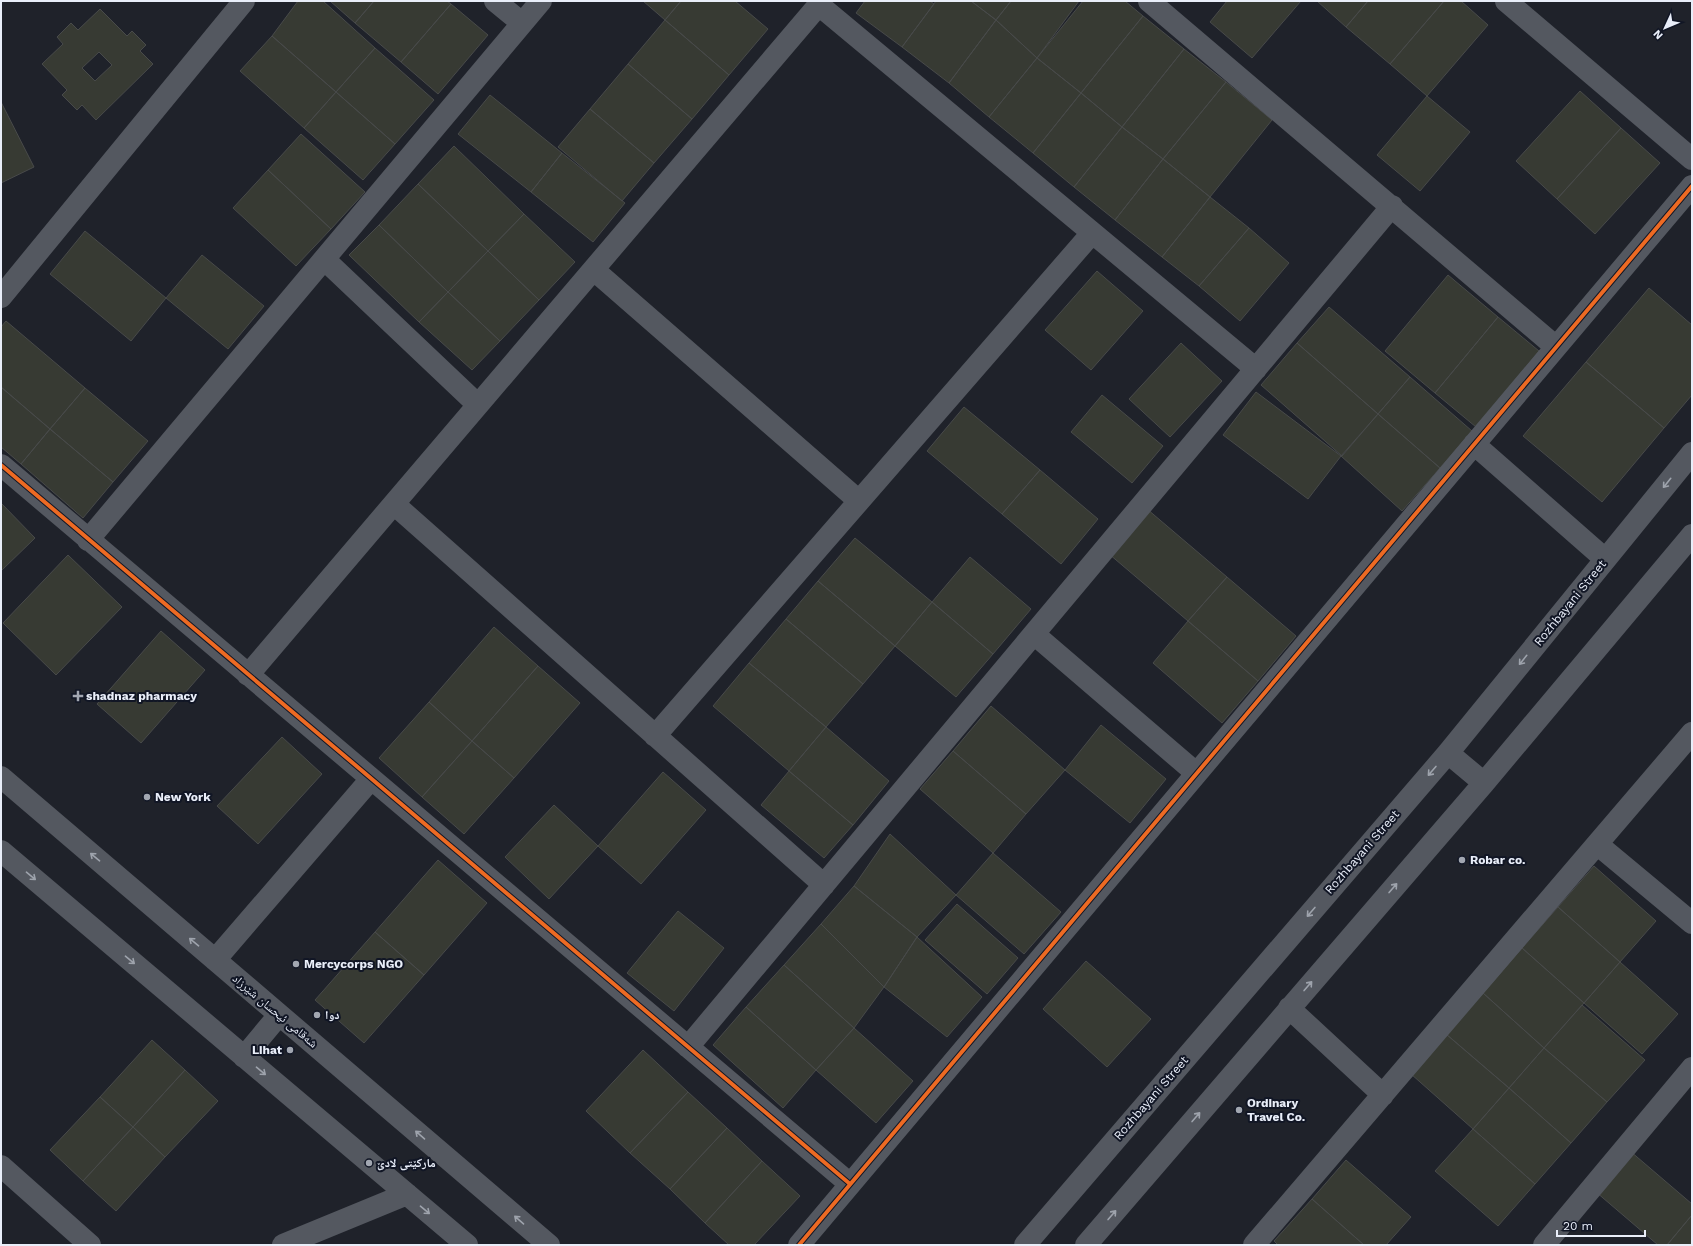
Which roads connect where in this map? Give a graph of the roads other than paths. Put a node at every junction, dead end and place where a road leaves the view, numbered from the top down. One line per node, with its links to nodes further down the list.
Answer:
1 (244, 1): 14 (street)
2 (495, 1): 7 (street)
3 (541, 1): 7 (street)
4 (1149, 1): 10 (street)
5 (1506, 1): 8 (street)
6 (820, 3): 11 (street); 13 (street)
7 (522, 24): 12 (street)
8 (1692, 159)
9 (1692, 186): 15 (street)
10 (1392, 206): 15 (street); 16 (street)
11 (1092, 233): 16 (street); 21 (street)
12 (324, 259): 17 (street); 24 (street)
13 (594, 270): 17 (street); 21 (street)
14 (1, 297)
15 (1556, 347): 18 (street)
16 (1256, 369): 26 (street)
17 (478, 405): 22 (street)
18 (1474, 444): 25 (street); 31 (street)
19 (1692, 453): 25 (street, Rozhbayani Street, one-way to 25)
20 (1, 465): 24 (street)
21 (859, 500): 29 (street)
22 (394, 504): 27 (street); 29 (street)
23 (1692, 535): 34 (street)
24 (88, 540): 27 (street)
25 (1605, 559): 30 (street, Rozhbayani Street, one-way to 30)
26 (1034, 634): 31 (street); 37 (street)
27 (248, 675): 33 (street)
28 (1692, 732): 35 (street)
29 (655, 736): 37 (street)
30 (1448, 752): 34 (street); 54 (street, Rozhbayani Street, one-way to 54)
31 (1196, 773): 47 (street)
32 (1, 778): 39 (street, شەقامی ئیحسان شێرزاد, one-way to 32)
33 (371, 779): 39 (street); 42 (street)
34 (1484, 783): 40 (street, one-way to 34)
35 (1597, 844): 38 (street); 45 (street)
36 (1, 851): 43 (street, one-way to 43)
37 (824, 885): 42 (street)
38 (1692, 923)
39 (215, 960): 41 (street, شەقامی ئیحسان شێرزاد)
40 (1289, 1008): 45 (street); 55 (street, one-way to 40)
41 (279, 1015): 43 (street); 52 (street, شەقامی ئیحسان شێرزاد, one-way to 41)
42 (688, 1047): 47 (street)
43 (244, 1057): 48 (street, one-way to 48)
44 (1688, 1083): 57 (street)
45 (1383, 1095): 56 (street)
46 (1, 1166): 49 (street)
47 (850, 1184): 53 (street)
48 (407, 1194): 50 (street); 51 (street, one-way to 51)
49 (90, 1245)
50 (283, 1245)
51 (466, 1245)
52 (549, 1245)
53 (799, 1245)
54 (1025, 1245)
55 (1086, 1245)
56 (1254, 1245)
57 (1544, 1245)

